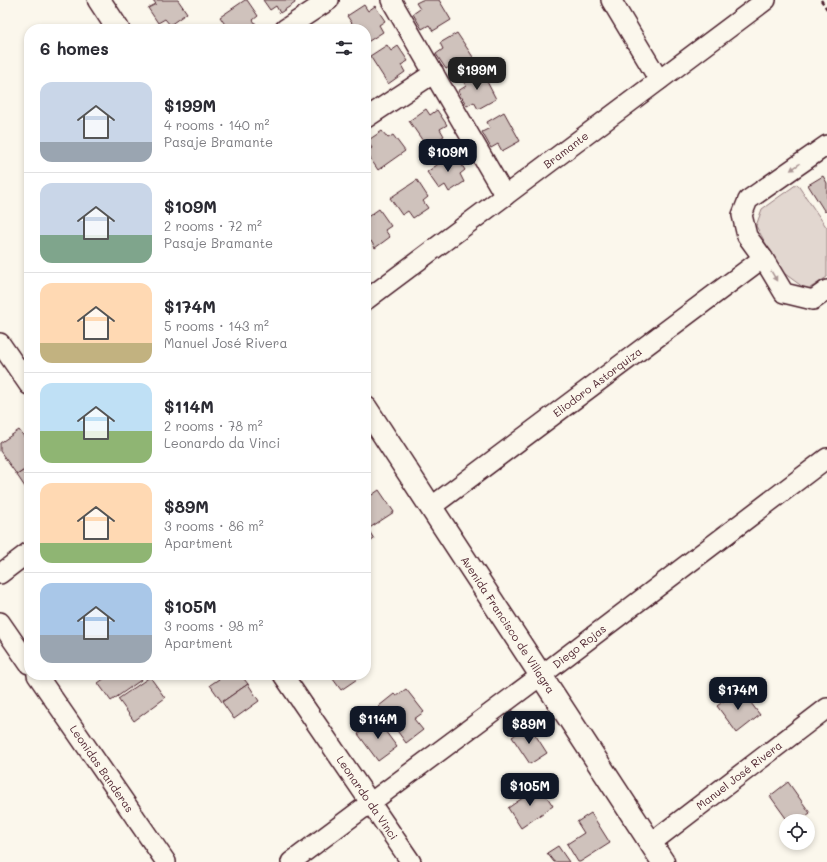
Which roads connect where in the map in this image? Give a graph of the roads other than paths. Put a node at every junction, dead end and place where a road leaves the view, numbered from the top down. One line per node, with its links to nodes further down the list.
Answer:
1 (99, 0): 6 (street)
2 (329, 0): 7 (street)
3 (390, 0): 8 (street)
4 (611, 0): 9 (street)
5 (766, 0): 9 (street, Bramante)
6 (115, 24)
7 (293, 24)
8 (434, 73): 10 (street); 12 (street)
9 (659, 80): 12 (street, Bramante)
10 (371, 115)
11 (827, 145): 13 (street, one-way to 13)
12 (505, 196): 15 (street, Bramante)
13 (763, 258): 14 (street, one-way to 14); 20 (street, Eliodoro Astorquiza)
14 (827, 290)
15 (371, 296)
16 (0, 343): 17 (street)
17 (24, 378)
18 (371, 416): 20 (street, Avenida Francisco de Villagra)
19 (827, 458): 25 (street, Diego Rojas)
20 (431, 507): 25 (street, Avenida Francisco de Villagra)
21 (24, 556): 22 (street)
22 (0, 574)
23 (0, 622): 24 (street)
24 (24, 657)
25 (541, 675): 29 (street, Diego Rojas); 30 (street, Avenida Francisco de Villagra)
26 (40, 680): 31 (street, Leonidas Banderas)
27 (286, 680): 29 (street, Leonardo da Vinci)
28 (827, 708): 30 (street, Manuel José Rivera)
29 (370, 803): 32 (street, Diego Rojas); 33 (street, Leonardo da Vinci)
30 (650, 843): 34 (street, Avenida Francisco de Villagra)
31 (166, 862)
32 (291, 862)
33 (411, 862)
34 (663, 862)

